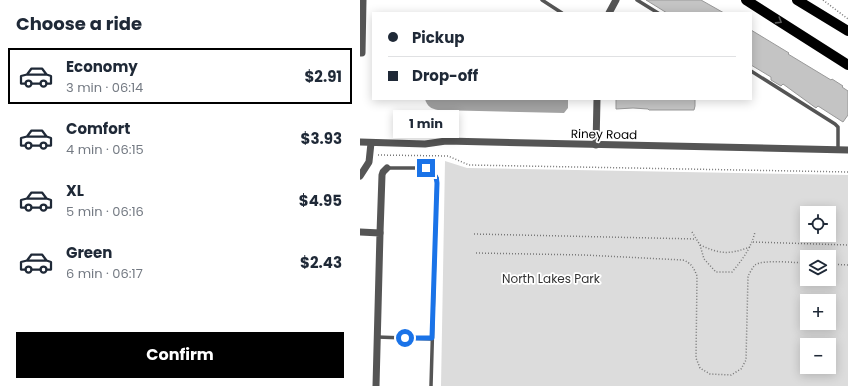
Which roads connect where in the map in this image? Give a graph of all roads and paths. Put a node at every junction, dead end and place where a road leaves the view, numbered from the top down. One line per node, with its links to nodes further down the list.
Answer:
1 (363, 0): 13 (street)
2 (542, 0): 8 (lane)
3 (616, 0): 9 (street)
4 (637, 0): 10 (lane)
5 (746, 0): 14 (main road, one-way to 14)
6 (798, 0): 12 (main road)
7 (823, 0): 11 (path)
8 (560, 12)
9 (610, 12)
10 (656, 12)
11 (848, 19)
12 (848, 32)
13 (361, 53)
14 (848, 65)
15 (752, 72): 20 (lane)
16 (597, 100): 19 (street)
17 (360, 142): 18 (street, Riney Road)
18 (371, 143): 19 (street, Riney Road); 22 (street)
19 (596, 145): 20 (street, Riney Road)
20 (838, 150): 21 (street, Riney Road)
21 (848, 150)
22 (370, 155): 24 (path); 25 (street)
23 (387, 168): 29 (street); 41 (lane)
24 (848, 172)
25 (360, 176)
26 (360, 232): 29 (street)
27 (692, 232): 31 (path)
28 (755, 232): 32 (path)
29 (380, 233): 40 (street)
30 (474, 234): 31 (path)
31 (696, 239): 33 (path)
32 (753, 242): 34 (path); 35 (path)
33 (700, 245): 35 (path); 35 (path)
34 (848, 245)
35 (750, 247)
36 (476, 253): 37 (path)
37 (800, 263)
38 (836, 264): 39 (path)
39 (848, 264)
40 (377, 337): 41 (lane); 42 (street)
41 (432, 338): 43 (lane)
42 (376, 386)
43 (431, 386)

